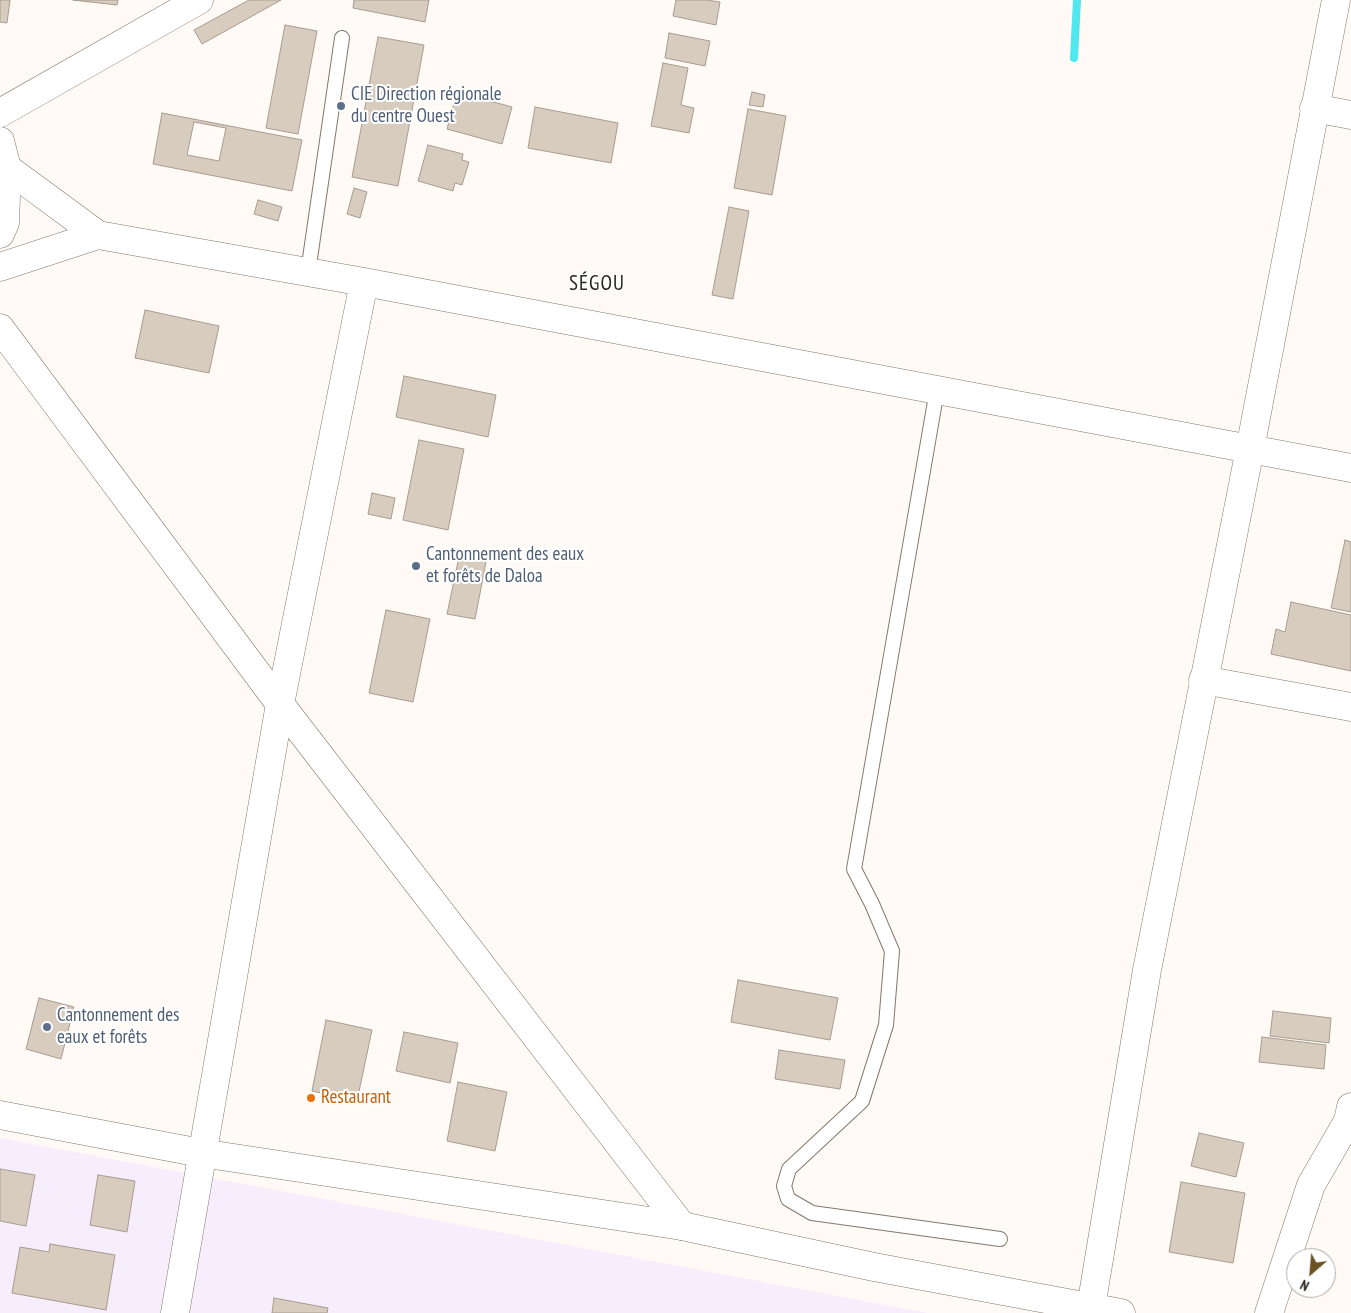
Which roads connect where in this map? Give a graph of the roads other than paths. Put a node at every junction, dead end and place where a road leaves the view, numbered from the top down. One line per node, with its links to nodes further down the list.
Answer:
1 (199, 0): 5 (street)
2 (1336, 0): 4 (street)
3 (342, 38): 12 (lane)
4 (1314, 108): 6 (street); 16 (street)
5 (0, 113)
6 (1351, 115)
7 (0, 141): 8 (street)
8 (7, 168): 9 (street); 10 (street)
9 (0, 234)
10 (98, 235): 11 (street); 12 (street)
11 (0, 267)
12 (308, 272): 13 (street)
13 (364, 282): 15 (street); 19 (street)
14 (0, 328): 19 (street)
15 (937, 390): 16 (street); 25 (lane)
16 (1250, 449): 17 (street); 18 (street)
17 (1351, 468)
18 (1203, 680): 20 (street); 26 (street)
19 (280, 704): 23 (street); 24 (street)
20 (1351, 707)
21 (1351, 1107): 29 (street)
22 (0, 1115): 23 (street)
23 (201, 1153): 24 (street); 27 (street)
24 (682, 1226): 26 (street)
25 (1000, 1238)
26 (1091, 1310): 28 (street)
27 (175, 1313)
28 (1121, 1313)
29 (1270, 1313)

